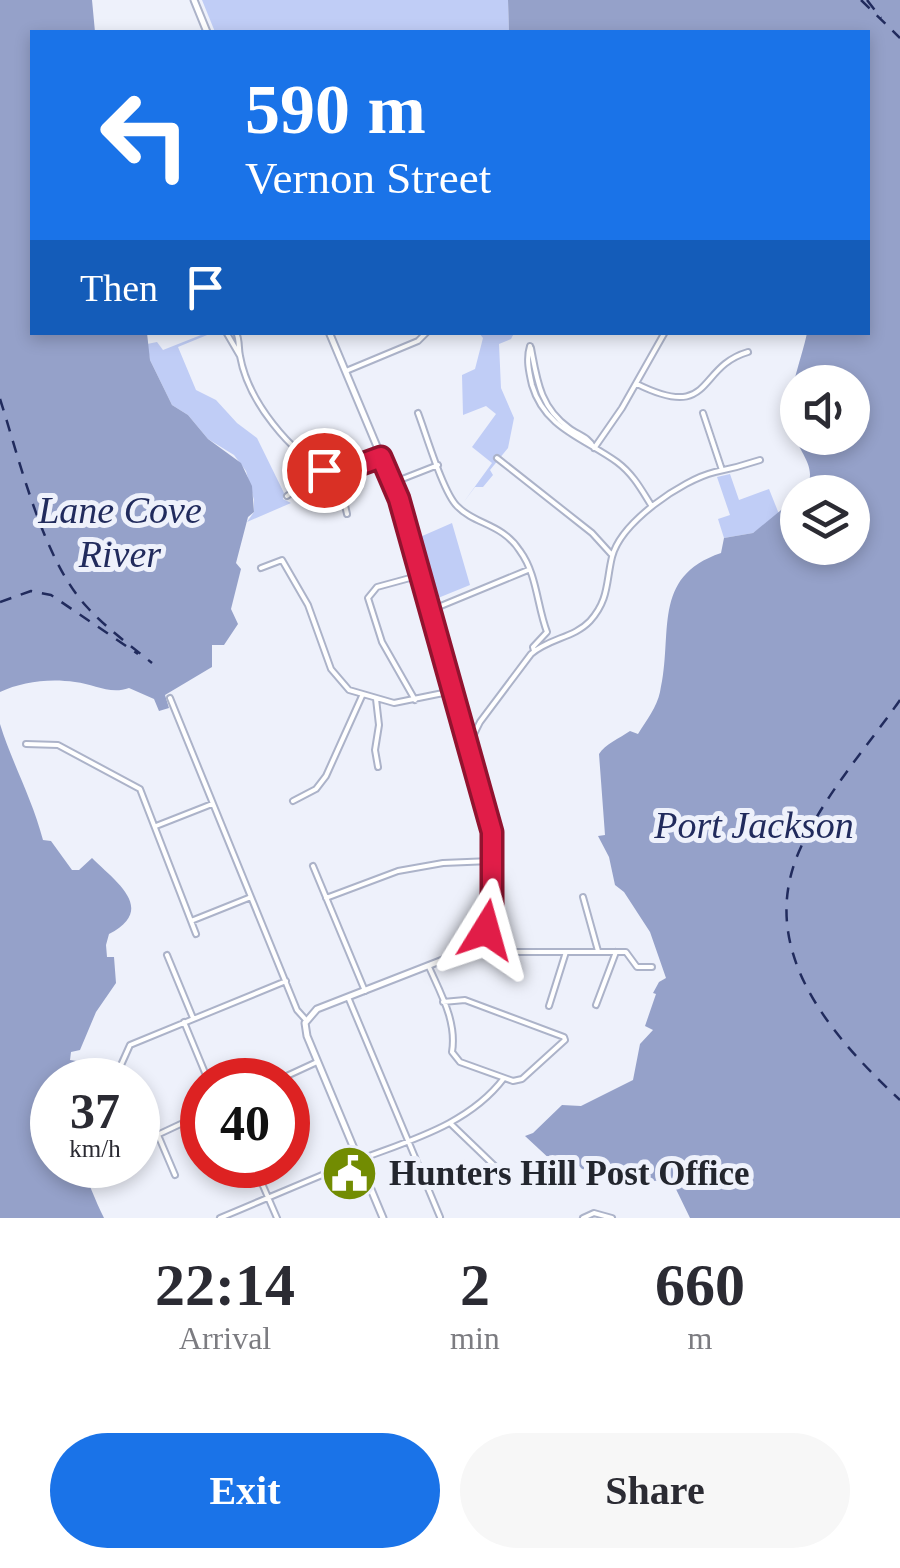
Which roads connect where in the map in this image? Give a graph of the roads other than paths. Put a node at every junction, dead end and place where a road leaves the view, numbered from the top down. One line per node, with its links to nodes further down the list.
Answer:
1 (194, 0): 2 (street)
2 (206, 30)
3 (228, 335): 9 (street)
4 (236, 335): 9 (street)
5 (330, 335): 10 (street)
6 (424, 335): 10 (street)
7 (664, 335): 11 (street)
8 (748, 352): 11 (street)
9 (240, 356): 15 (street)
10 (345, 371): 16 (street)
11 (636, 384): 14 (street)
12 (418, 413): 19 (street)
13 (703, 413): 20 (street)
14 (594, 448): 14 (street); 24 (street)
15 (296, 450): 21 (street); 23 (street)
16 (381, 457): 21 (street); 22 (street)
17 (497, 458): 26 (street)
18 (760, 460): 20 (street)
19 (438, 465): 22 (street); 28 (street)
20 (722, 472): 24 (street)
21 (337, 473): 25 (street)
22 (392, 483): 29 (street)
23 (287, 496)
24 (651, 505): 26 (street)
25 (346, 514)
26 (612, 555): 31 (street)
27 (261, 568): 33 (street)
28 (530, 570): 30 (street); 31 (street)
29 (421, 575): 30 (street); 36 (street)
30 (431, 610): 32 (street)
31 (534, 652): 38 (street)
32 (453, 691): 36 (street); 38 (street)
33 (362, 696): 35 (street); 40 (street)
34 (170, 698): 41 (street)
35 (376, 699): 36 (street); 39 (street)
36 (415, 700)
37 (26, 744): 42 (street)
38 (469, 744): 43 (street)
39 (378, 767)
40 (293, 800)
41 (213, 804): 42 (street); 45 (street)
42 (156, 826): 48 (street)
43 (493, 861): 46 (street); 50 (street)
44 (313, 866): 46 (street)
45 (251, 897): 48 (street); 57 (street)
46 (326, 898): 58 (street)
47 (584, 898): 52 (street)
48 (191, 921): 49 (street)
49 (196, 934)
50 (476, 947): 51 (street); 55 (street)
51 (566, 952): 52 (street); 62 (street)
52 (598, 952): 53 (street)
53 (616, 952): 56 (street); 61 (street)
54 (167, 955): 63 (street)
55 (429, 967): 58 (street); 60 (street)
56 (652, 967)
57 (286, 982): 63 (street); 64 (street)
58 (365, 990): 59 (street)
59 (348, 997): 64 (street); 73 (street)
60 (444, 1002): 70 (street); 70 (street)
61 (596, 1004)
62 (549, 1006)
63 (193, 1018): 65 (street)
64 (306, 1020): 68 (street)
65 (184, 1022): 66 (street); 67 (street)
66 (124, 1058)
67 (199, 1058)
68 (318, 1062): 69 (street); 74 (street)
69 (310, 1066)
70 (504, 1078): 71 (street)
71 (450, 1123): 73 (street); 75 (street)
72 (160, 1139): 76 (street)
73 (409, 1144): 74 (street); 79 (street)
74 (359, 1160): 78 (street); 82 (street)
75 (503, 1174)
76 (175, 1175)
77 (264, 1188): 78 (street)
78 (269, 1198): 80 (street); 81 (street)
79 (440, 1217)
80 (220, 1218)
81 (277, 1218)
82 (383, 1218)
83 (583, 1218): 84 (street)
84 (612, 1218)

